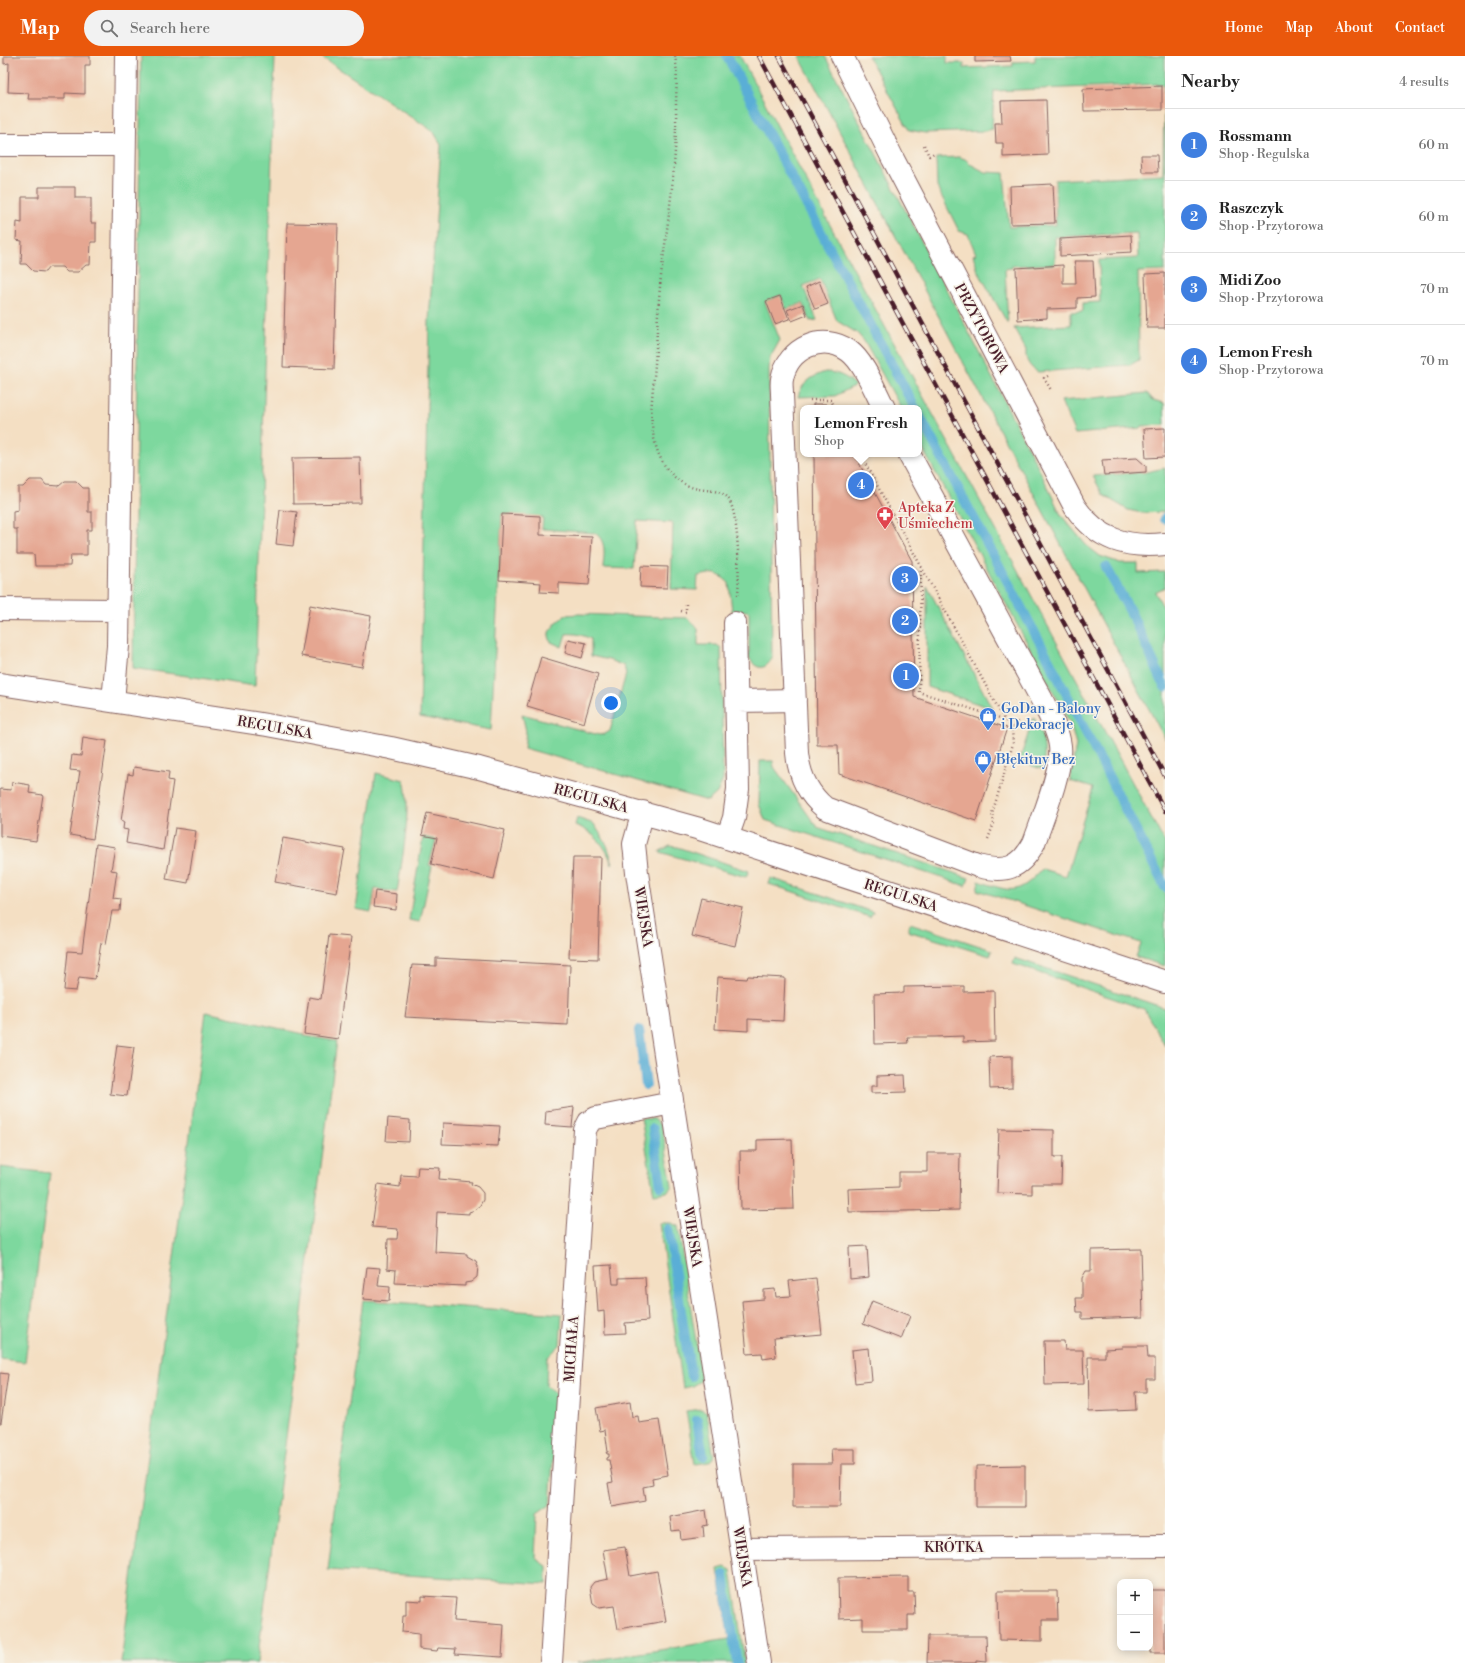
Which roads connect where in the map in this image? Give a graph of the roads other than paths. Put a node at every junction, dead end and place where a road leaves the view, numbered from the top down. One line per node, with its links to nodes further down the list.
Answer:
1 (126, 56): 4 (street)
2 (842, 56): 7 (street, PRZYTOROWA)
3 (0, 145): 4 (street)
4 (124, 145): 9 (street)
5 (882, 405): 12 (street)
6 (911, 457): 12 (street)
7 (1165, 544)
8 (0, 609): 9 (street)
9 (118, 610): 13 (street)
10 (735, 623): 14 (street)
11 (0, 684): 13 (street, REGULSKA)
12 (795, 700): 14 (street)
13 (113, 701): 15 (street, REGULSKA)
14 (737, 701): 16 (street)
15 (643, 812): 16 (street, REGULSKA); 18 (street, WIEJSKA)
16 (727, 838): 17 (street, REGULSKA)
17 (1165, 982)
18 (672, 1103): 20 (street, WIEJSKA); 21 (street, MICHAŁA)
19 (1165, 1546): 20 (street, KRÓTKA)
20 (742, 1549): 22 (street, WIEJSKA)
21 (551, 1663)
22 (759, 1663)

